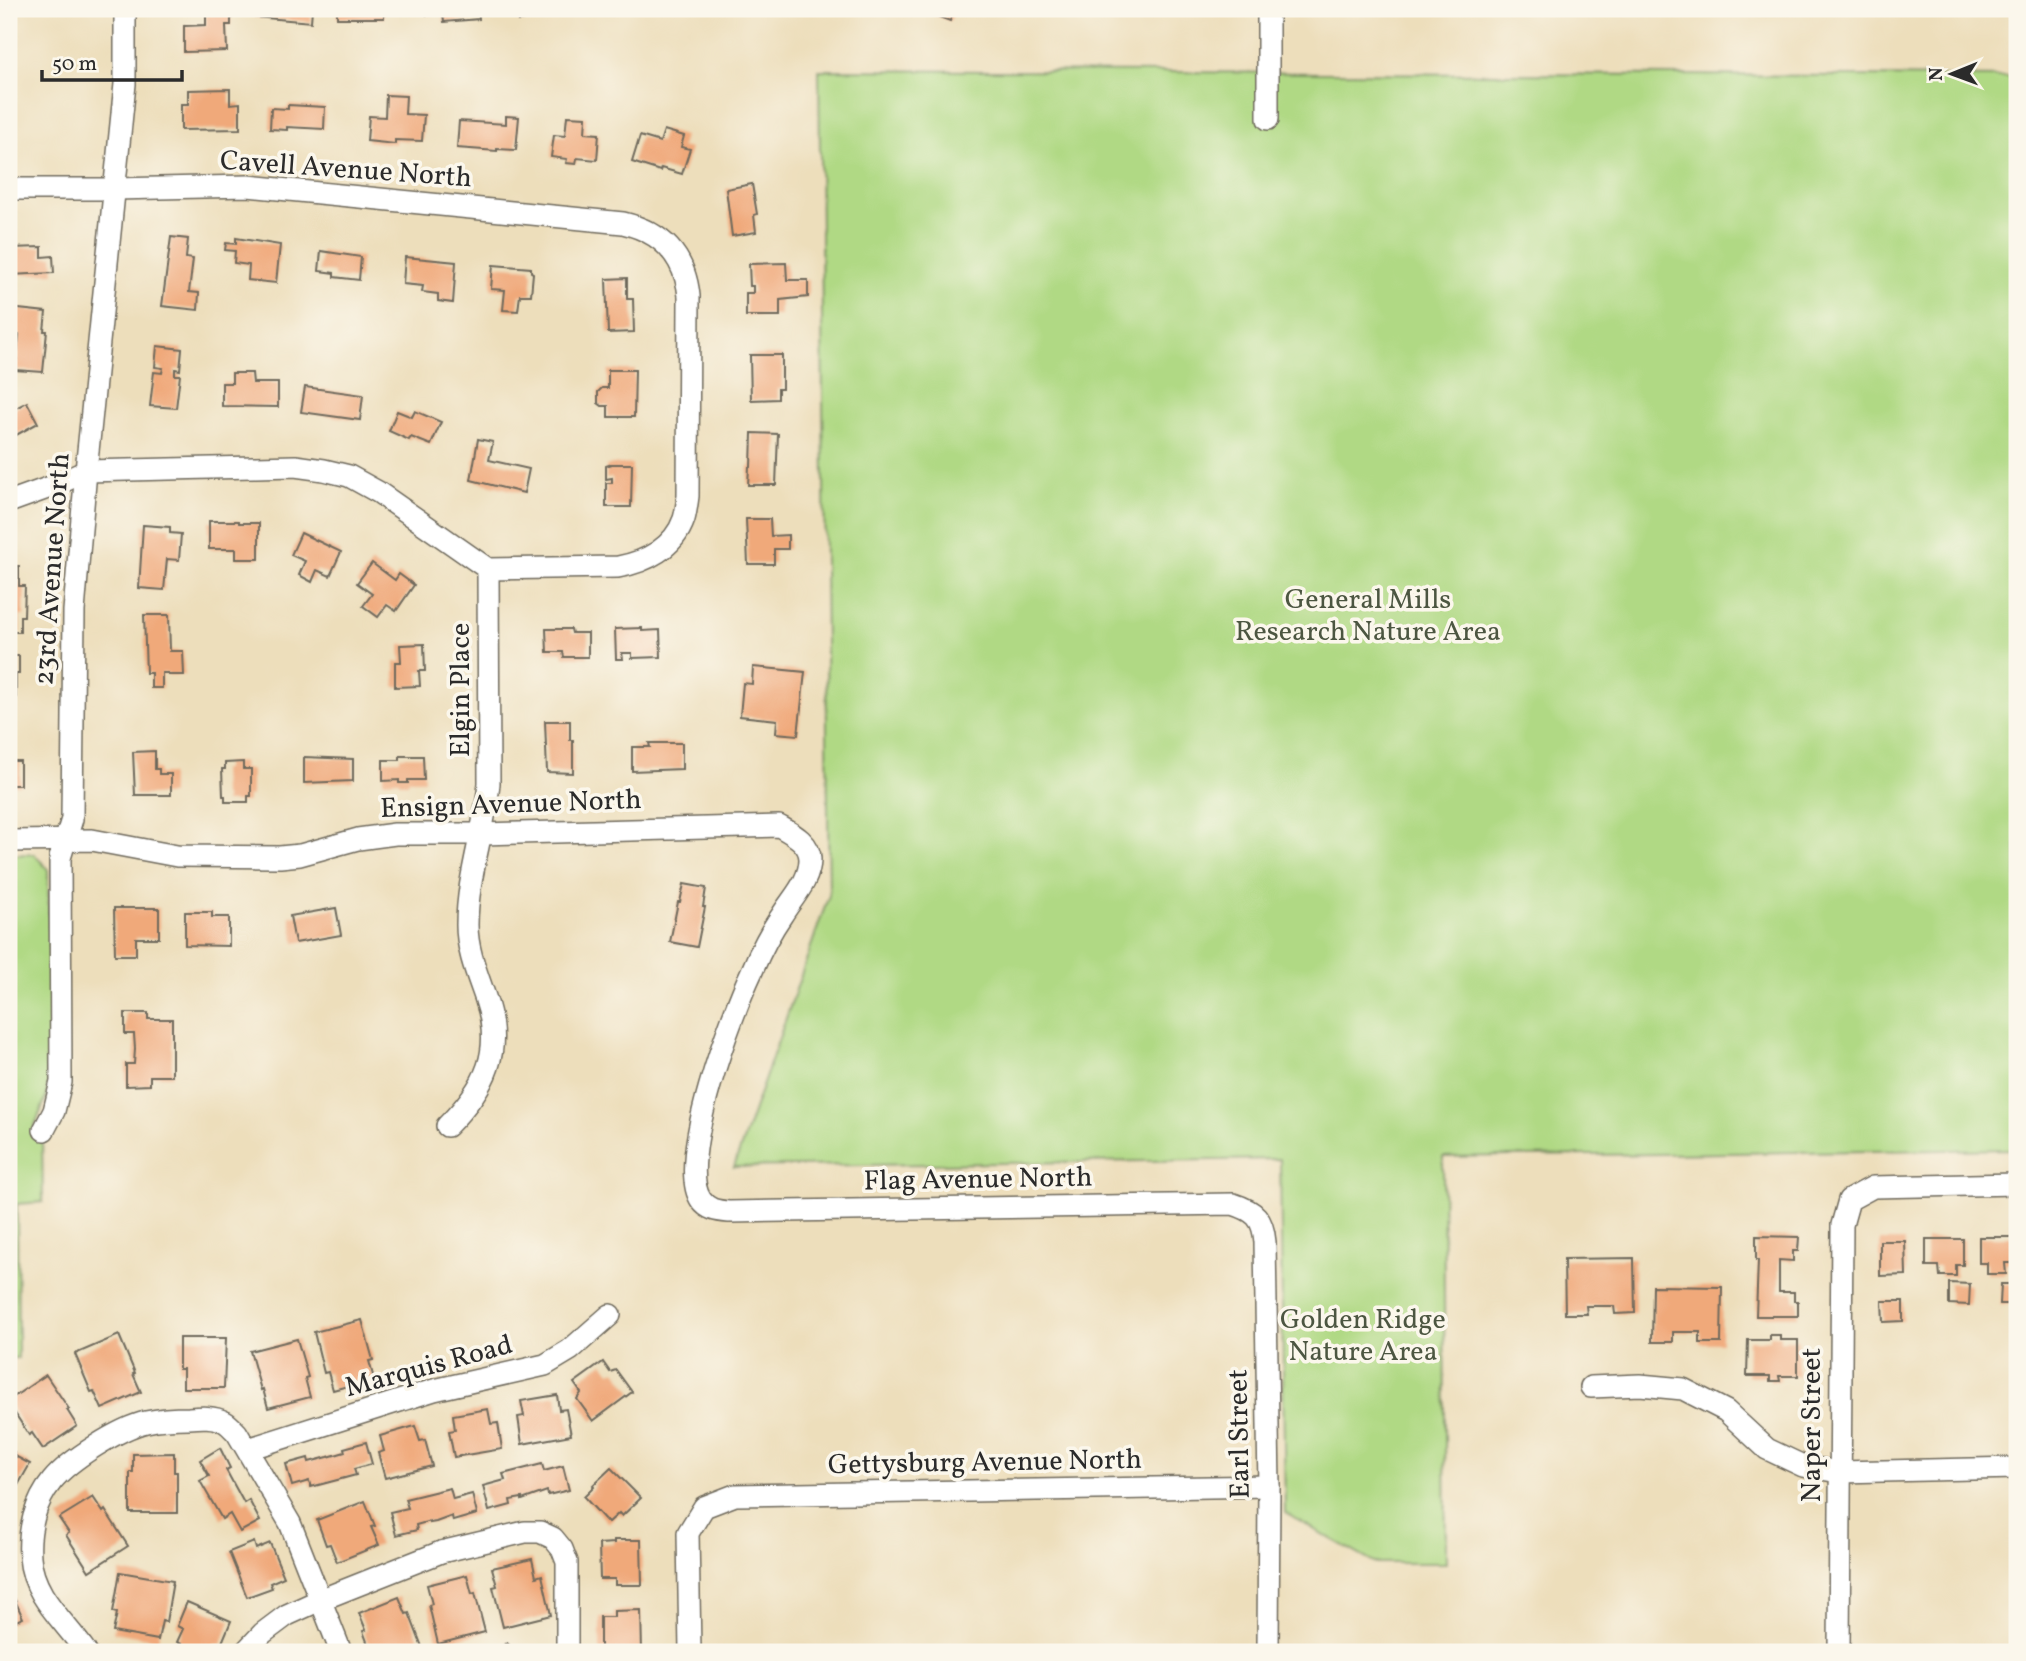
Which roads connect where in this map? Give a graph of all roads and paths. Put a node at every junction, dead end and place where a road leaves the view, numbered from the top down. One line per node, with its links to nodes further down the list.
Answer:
1 (125, 9): 5 (street, 23rd Avenue North)
2 (1268, 9): 3 (street)
3 (1268, 119)
4 (9, 189): 5 (street, Cavell Avenue North)
5 (115, 189): 6 (street, 23rd Avenue North); 8 (street, Cavell Avenue North)
6 (86, 471): 7 (street); 8 (street); 10 (street, 23rd Avenue North)
7 (9, 502)
8 (488, 569): 9 (street, Elgin Place)
9 (482, 834): 10 (street, Ensign Avenue North); 12 (street, Elgin Place); 15 (street, Ensign Avenue North)
10 (65, 839): 11 (street, Ensign Avenue North); 13 (street, 23rd Avenue North)
11 (9, 841)
12 (447, 1126)
13 (44, 1130)
14 (2017, 1184): 21 (street, Naper Street)
15 (700, 1199): 16 (street, Flag Avenue North)
16 (1258, 1217): 22 (street, Earl Street)
17 (610, 1315): 19 (street, Marquis Road)
18 (1591, 1387): 21 (street)
19 (248, 1449): 23 (street); 24 (street)
20 (2017, 1468): 21 (street)
21 (1839, 1472): 30 (street, Naper Street)
22 (1269, 1486): 28 (street, Gettysburg Avenue North); 29 (street, Earl Street)
23 (320, 1600): 25 (street); 26 (street); 27 (street)
24 (86, 1652)
25 (245, 1652)
26 (341, 1652)
27 (567, 1652)
28 (690, 1652)
29 (1268, 1652)
30 (1839, 1652)

